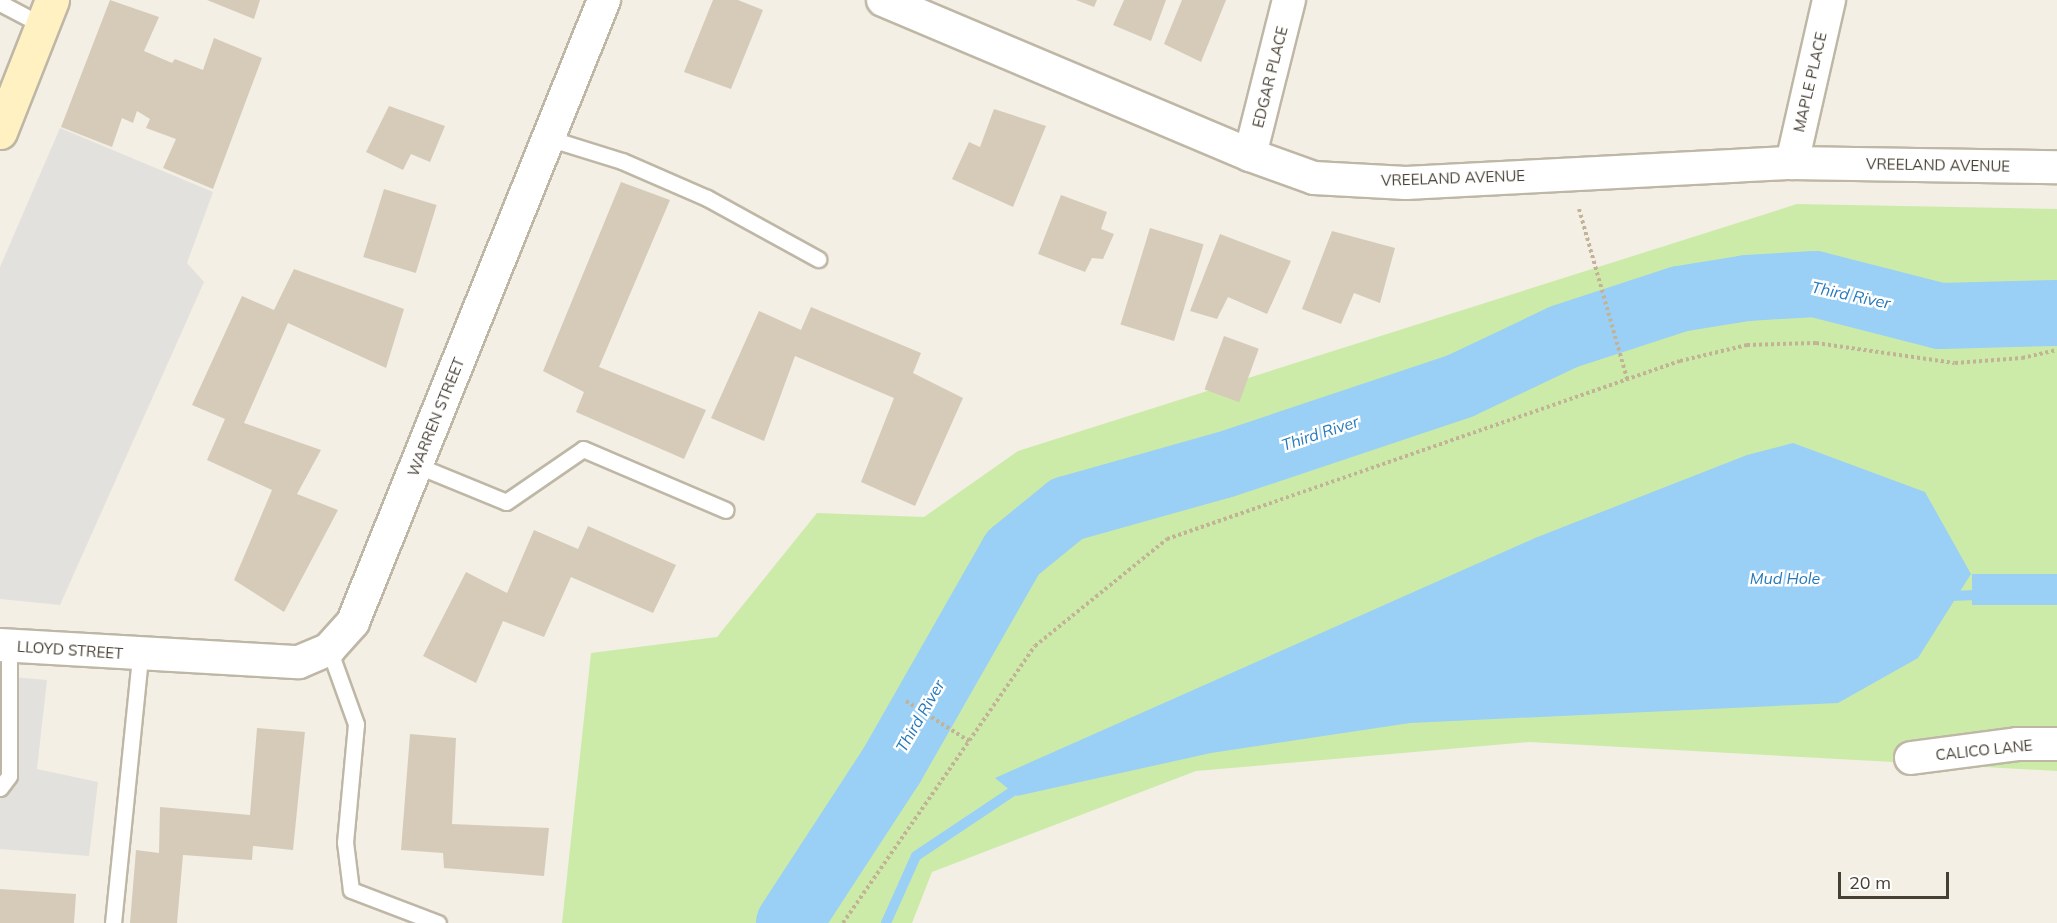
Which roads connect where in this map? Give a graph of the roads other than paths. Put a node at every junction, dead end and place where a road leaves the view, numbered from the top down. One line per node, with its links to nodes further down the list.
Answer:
1 (604, 0): 8 (street, WARREN STREET)
2 (883, 0): 9 (street, VREELAND AVENUE)
3 (1289, 0): 9 (street, EDGAR PLACE)
4 (1829, 0): 10 (street, MAPLE PLACE)
5 (0, 3): 6 (lane)
6 (47, 12): 7 (main road)
7 (0, 132)
8 (548, 138): 12 (lane); 13 (street, WARREN STREET)
9 (1250, 155): 10 (street, VREELAND AVENUE)
10 (1792, 163): 11 (street, VREELAND AVENUE)
11 (2057, 167)
12 (818, 259)
13 (416, 465): 14 (lane); 16 (street, WARREN STREET)
14 (726, 510)
15 (5, 646): 17 (street, LLOYD STREET); 20 (lane)
16 (329, 649): 17 (street, WARREN STREET); 22 (lane)
17 (140, 656): 21 (lane)
18 (2057, 744): 19 (street, CALICO LANE)
19 (1911, 758)
20 (0, 788)
21 (113, 923)
22 (438, 923)

